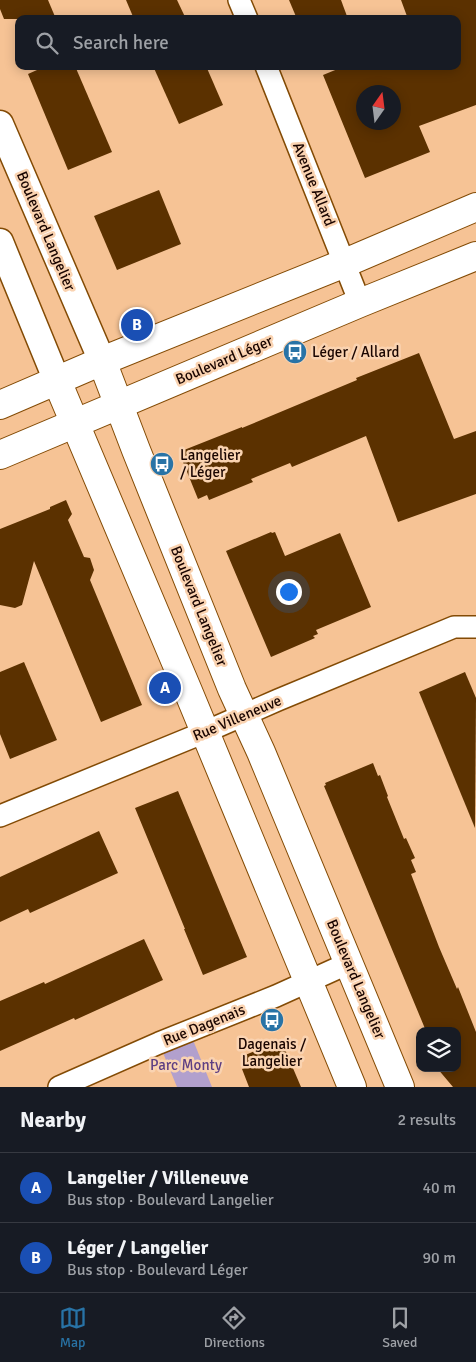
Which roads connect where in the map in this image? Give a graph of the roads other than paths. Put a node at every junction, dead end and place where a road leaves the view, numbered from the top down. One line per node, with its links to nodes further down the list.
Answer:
1 (239, 0): 2 (street)
2 (245, 15)
3 (268, 70): 8 (street, Avenue Allard)
4 (0, 124): 10 (street, Boulevard Langelier)
5 (476, 207): 8 (main road)
6 (0, 242): 11 (street)
7 (476, 256): 9 (main road, Boulevard Léger)
8 (345, 263): 9 (street, Avenue Allard); 10 (main road)
9 (360, 303): 13 (main road, Boulevard Léger)
10 (102, 361): 11 (main road); 13 (main road, Boulevard Langelier)
11 (57, 381): 12 (main road); 14 (main road)
12 (0, 405)
13 (119, 405): 14 (main road, Boulevard Léger); 17 (main road, Boulevard Langelier)
14 (76, 423): 15 (main road, Boulevard Léger); 18 (main road)
15 (0, 455)
16 (476, 627): 17 (street, Rue Villeneuve)
17 (243, 715): 18 (street, Rue Villeneuve); 20 (main road, Boulevard Langelier)
18 (205, 732): 19 (street, Rue Villeneuve); 21 (main road)
19 (0, 816)
20 (349, 963): 21 (street, Rue Dagenais); 24 (main road, Boulevard Langelier)
21 (308, 980): 22 (street, Rue Dagenais); 23 (main road)
22 (59, 1087)
23 (352, 1087)
24 (400, 1087)

